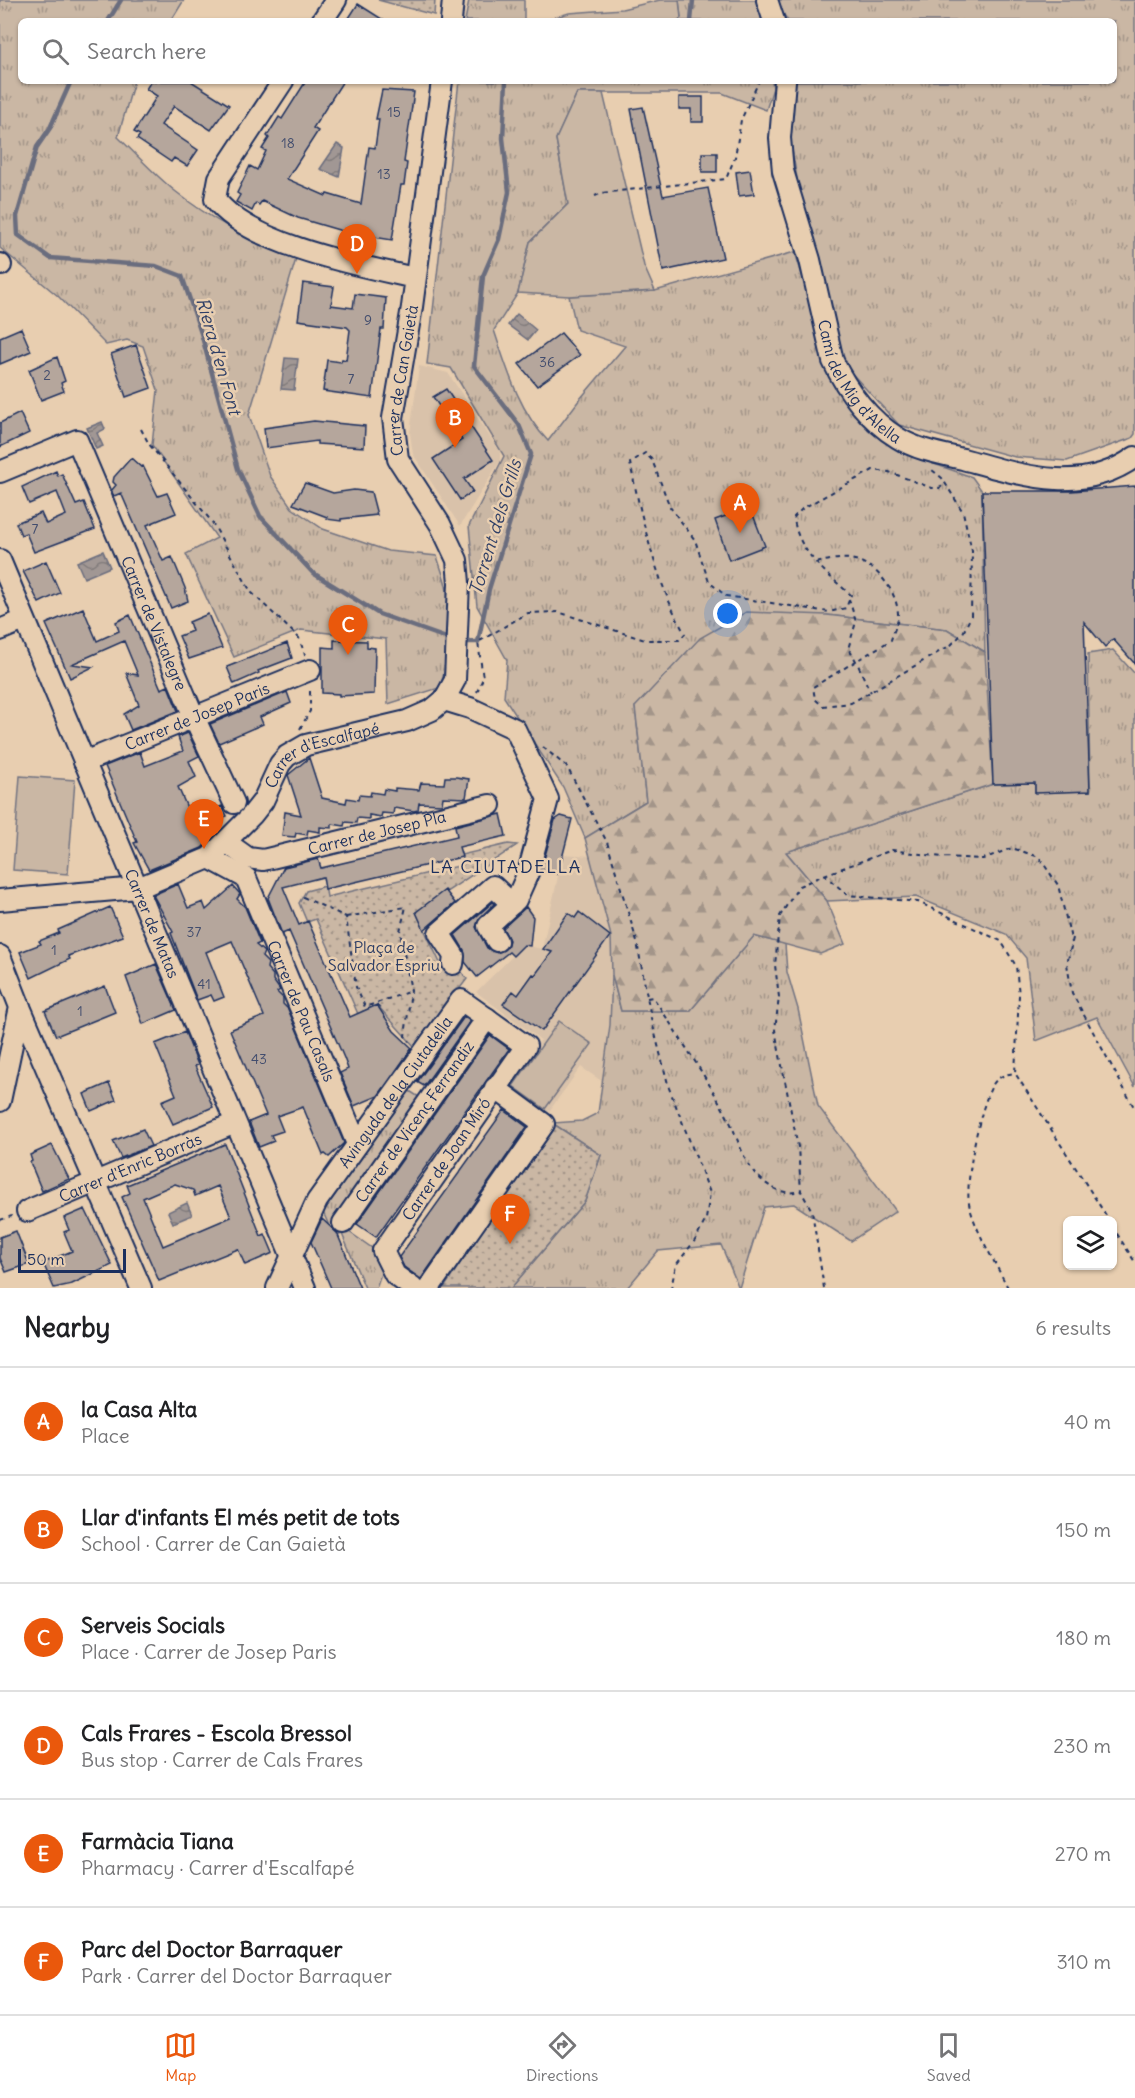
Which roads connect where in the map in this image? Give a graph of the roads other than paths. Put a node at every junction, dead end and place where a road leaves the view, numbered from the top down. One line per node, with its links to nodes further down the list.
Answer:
1 (336, 0): 4 (street)
2 (453, 0): 5 (street)
3 (767, 0): 6 (street)
4 (324, 18)
5 (451, 18)
6 (773, 18)
7 (281, 84): 10 (street)
8 (442, 84): 10 (street, Carrer de Can Gaietà)
9 (785, 84): 11 (street, Camí del Mig d'Alella)
10 (416, 278): 17 (street, Carrer de Can Gaietà)
11 (1135, 457)
12 (0, 472): 18 (street, Carrer de Vistalegre)
13 (0, 560): 14 (street, Carrer de Matas)
14 (24, 620): 15 (street); 19 (street, Carrer de Matas)
15 (0, 630)
16 (310, 669): 18 (street, Carrer de Josep Paris)
17 (444, 700): 22 (street, Carrer d'Escalfapé); 27 (street)
18 (194, 717): 19 (street, Carrer de Josep Paris); 20 (street, Carrer de Vistalegre)
19 (84, 762): 25 (street, Carrer de Matas)
20 (234, 803)
21 (490, 806): 24 (street, Carrer de Josep Pla)
22 (227, 843): 23 (street, Carrer d'Escalfapé); 24 (street)
23 (209, 858): 24 (street); 25 (street, Carrer d'Escalfapé)
24 (245, 868): 37 (street, Carrer de Pau Casals)
25 (138, 888): 26 (street, Carrer d'Escalfapé); 36 (street, Carrer de Matas)
26 (0, 900)
27 (512, 904): 28 (street); 30 (street)
28 (497, 941)
29 (0, 956): 31 (street)
30 (453, 964)
31 (20, 1007): 35 (street); 38 (street)
32 (487, 1018): 33 (street, Avinguda de la Ciutadella); 37 (street, Avinguda de la Ciutadella); 40 (street, Carrer de Vicenç Ferrandiz)
33 (526, 1046): 34 (street, Carrer de Joan Miró)
34 (495, 1088): 45 (street, Carrer de Joan Miró); 46 (street)
35 (0, 1101)
36 (235, 1123): 38 (street, Carrer d'Enric Borràs); 41 (street, Carrer de Matas)
37 (357, 1144): 41 (street, Avinguda de la Ciutadella)
38 (96, 1180): 39 (street, Carrer d'Enric Borràs); 42 (street)
39 (27, 1211)
40 (343, 1223)
41 (291, 1253): 43 (street, Avinguda de la Ciutadella); 44 (street, Carrer de Matas)
42 (141, 1288)
43 (277, 1288)
44 (305, 1288)
45 (413, 1288)
46 (429, 1288)

